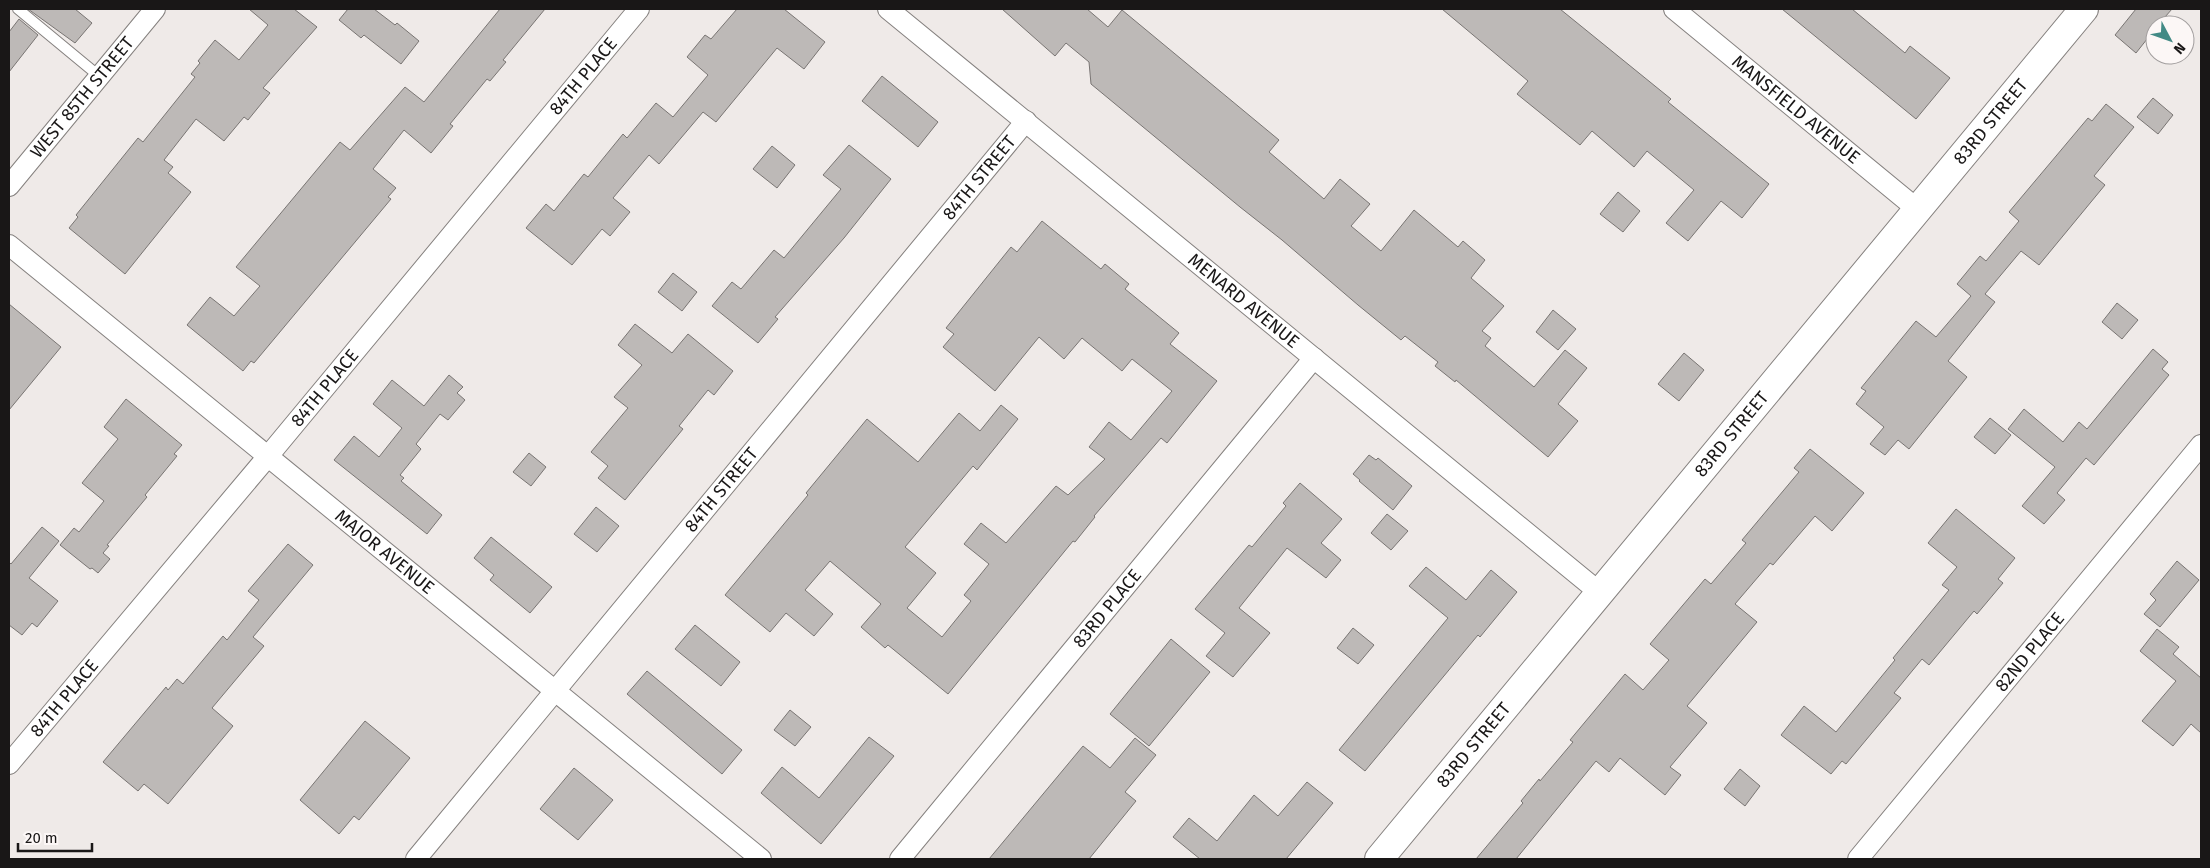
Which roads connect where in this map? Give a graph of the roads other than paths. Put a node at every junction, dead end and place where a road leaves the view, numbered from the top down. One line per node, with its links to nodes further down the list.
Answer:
1 (18, 9): 7 (lane)
2 (155, 9): 7 (street, WEST 85TH STREET)
3 (639, 9): 14 (street, 84TH PLACE)
4 (888, 9): 8 (street, MENARD AVENUE)
5 (1674, 9): 10 (street, MANSFIELD AVENUE)
6 (2084, 9): 10 (street, 83RD STREET)
7 (99, 76): 9 (street, WEST 85TH STREET)
8 (1026, 122): 12 (street, MENARD AVENUE); 16 (street, 84TH STREET)
9 (9, 186)
10 (1917, 209): 15 (street, 83RD STREET)
11 (9, 244): 14 (street, MAJOR AVENUE)
12 (1314, 358): 15 (street, MENARD AVENUE); 20 (street, 83RD PLACE)
13 (2201, 445): 22 (street, 82ND PLACE)
14 (269, 455): 16 (street, MAJOR AVENUE); 17 (street, 84TH PLACE)
15 (1599, 592): 21 (street, 83RD STREET)
16 (556, 690): 18 (street, 84TH STREET); 19 (street, MAJOR AVENUE)
17 (9, 764)
18 (416, 859)
19 (761, 859)
20 (900, 859)
21 (1379, 859)
22 (1858, 859)

